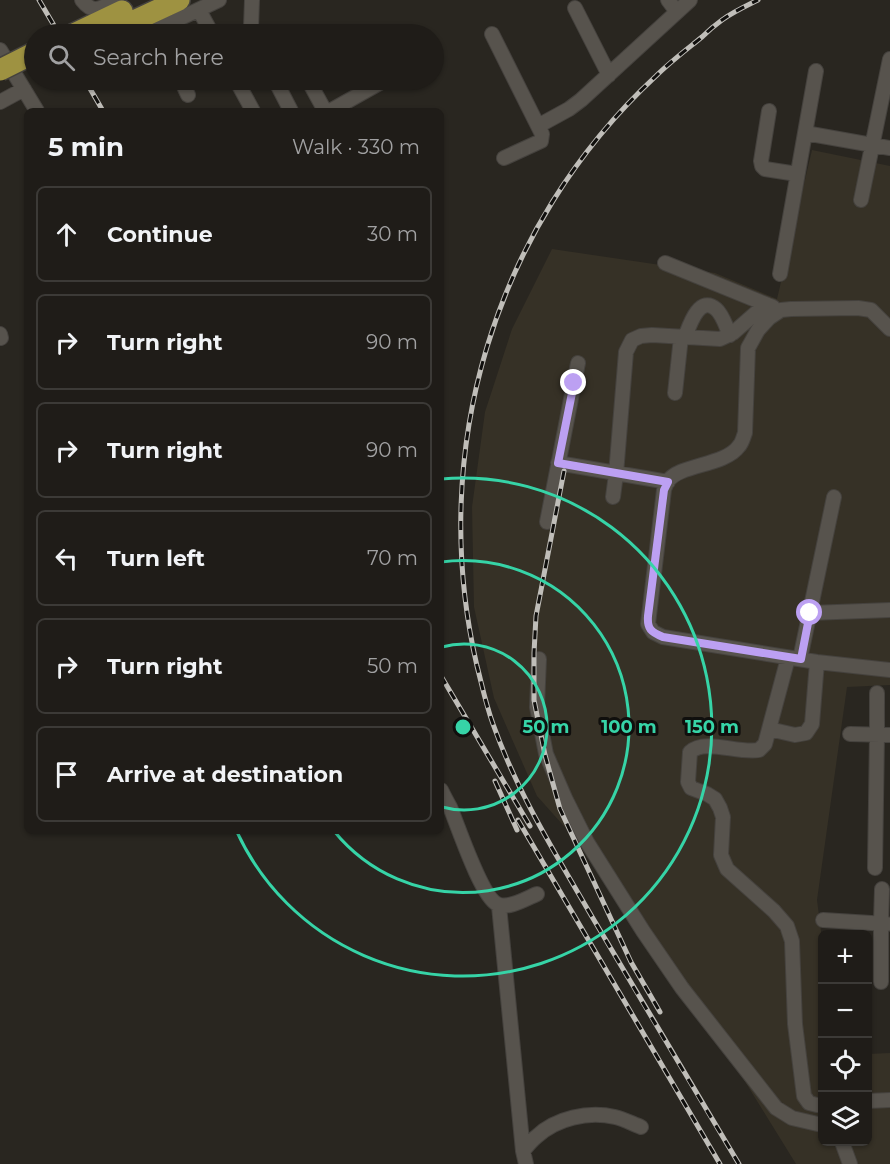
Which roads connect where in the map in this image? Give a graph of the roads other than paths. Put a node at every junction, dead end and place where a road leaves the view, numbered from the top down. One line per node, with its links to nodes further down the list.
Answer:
1 (82, 0): 2 (street)
2 (117, 0)
3 (146, 0): 12 (highway)
4 (179, 0): 13 (highway)
5 (219, 0): 10 (street)
6 (252, 0): 16 (street)
7 (668, 0): 11 (street)
8 (690, 0): 11 (street)
9 (575, 8): 24 (street)
10 (199, 10): 14 (street); 15 (street)
11 (677, 12): 24 (street)
12 (95, 24)
13 (127, 24)
14 (172, 24)
15 (207, 24)
16 (251, 24)
17 (492, 34): 41 (street)
18 (0, 50): 26 (street)
19 (24, 58): 21 (highway, bridge)
20 (890, 59): 43 (street)
21 (0, 70)
22 (816, 71): 42 (street)
23 (24, 74): 25 (highway)
24 (609, 75): 41 (street)
25 (0, 86)
26 (24, 89): 34 (street)
27 (25, 90): 35 (street)
28 (186, 90): 33 (street)
29 (241, 90): 36 (street)
30 (280, 90): 37 (street)
31 (313, 90): 38 (street)
32 (356, 90): 39 (street)
33 (188, 95)
34 (0, 102)
35 (35, 108)
36 (251, 108)
37 (289, 108)
38 (323, 108)
39 (334, 108)
40 (770, 111): 46 (street)
41 (537, 126): 45 (street)
42 (805, 133): 43 (street); 46 (street)
43 (871, 145): 44 (street); 47 (street)
44 (890, 148)
45 (504, 158)
46 (797, 174): 49 (street)
47 (861, 200)
48 (665, 263): 50 (street)
49 (780, 274)
50 (766, 304): 51 (street); 53 (street)
51 (781, 310): 52 (street); 59 (street)
52 (890, 329)
53 (730, 335): 54 (street); 54 (street)
54 (683, 337): 56 (street); 58 (street)
55 (578, 363): 57 (street)
56 (675, 393)
57 (558, 463): 58 (street); 62 (street)
58 (616, 474): 59 (street); 60 (street)
59 (668, 482): 65 (street)
60 (613, 497)
61 (834, 497): 64 (street)
62 (548, 522)
63 (890, 610): 64 (street)
64 (810, 613): 65 (street)
65 (794, 658): 67 (street); 70 (street)
66 (539, 659): 85 (street)
67 (817, 662): 68 (street); 70 (street)
68 (890, 670)
69 (877, 693): 72 (street)
70 (769, 729): 84 (street)
71 (850, 734): 72 (street)
72 (884, 735): 74 (street)
73 (444, 796): 77 (street)
74 (874, 868)
75 (882, 889): 79 (street)
76 (537, 894): 77 (street)
77 (499, 906): 88 (street)
78 (824, 920): 79 (street)
79 (885, 924): 80 (street)
80 (874, 954): 81 (street)
81 (881, 982)
82 (890, 1100): 83 (street)
83 (872, 1101)
84 (818, 1104)
85 (818, 1124)
86 (641, 1126): 88 (street)
87 (843, 1146): 89 (street)
88 (525, 1157)
89 (850, 1164)

